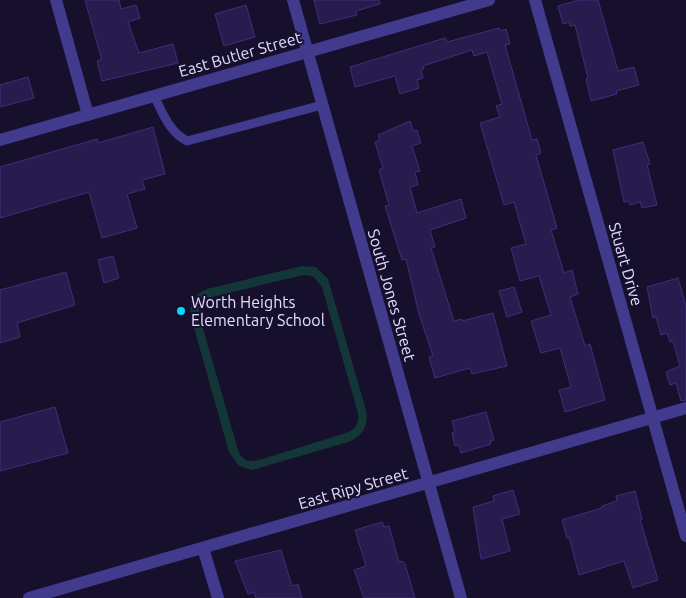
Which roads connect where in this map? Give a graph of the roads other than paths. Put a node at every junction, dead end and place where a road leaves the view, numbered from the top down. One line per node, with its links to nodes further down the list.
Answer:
1 (56, 0): 8 (street)
2 (293, 0): 5 (street, South Jones Street)
3 (489, 0): 5 (street, East Butler Street)
4 (535, 0): 11 (street, Stuart Drive)
5 (308, 52): 6 (street, East Butler Street); 7 (street, South Jones Street)
6 (154, 96): 7 (lane); 8 (street, East Butler Street)
7 (322, 105): 12 (street, South Jones Street)
8 (88, 114): 9 (street, East Butler Street)
9 (0, 140)
10 (686, 408): 11 (street, East Ripy Street)
11 (653, 418): 12 (street, East Ripy Street); 13 (street, Stuart Drive)
12 (428, 483): 14 (street, East Ripy Street); 17 (street, South Jones Street)
13 (686, 536)
14 (203, 548): 15 (street, East Ripy Street); 16 (street)
15 (29, 598)
16 (218, 598)
17 (461, 598)

